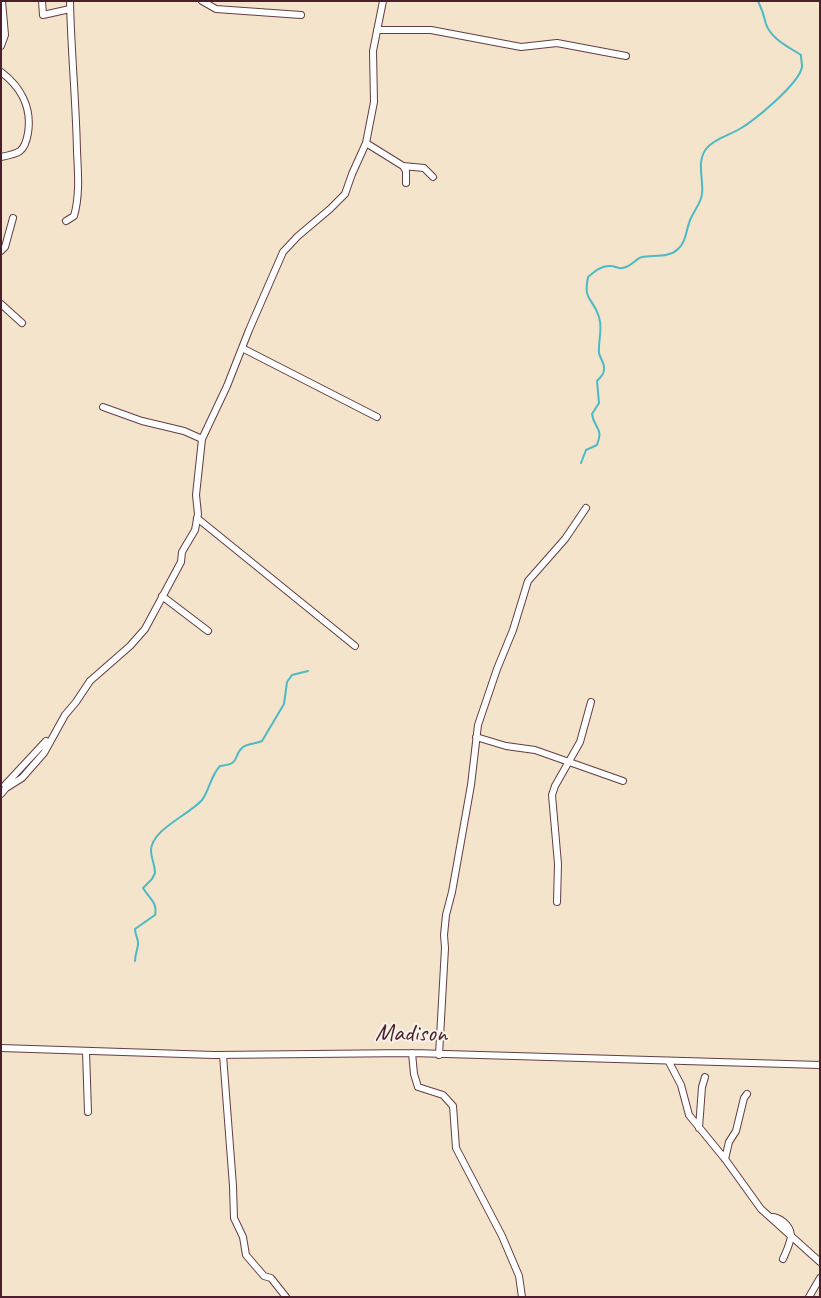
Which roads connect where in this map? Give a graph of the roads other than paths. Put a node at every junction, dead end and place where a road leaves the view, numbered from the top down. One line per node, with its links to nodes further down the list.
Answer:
1 (2, 1): 9 (street)
2 (42, 1): 6 (street)
3 (70, 1): 6 (street)
4 (202, 1): 7 (street)
5 (383, 1): 8 (street)
6 (70, 9): 18 (street)
7 (301, 15)
8 (378, 30): 10 (street); 12 (street)
9 (1, 46)
10 (626, 56)
11 (1, 72): 13 (street)
12 (366, 143): 14 (street); 22 (street)
13 (1, 157)
14 (403, 166): 15 (street); 16 (street)
15 (433, 177)
16 (406, 183)
17 (13, 218): 19 (street)
18 (66, 222)
19 (1, 251)
20 (1, 304): 21 (street)
21 (22, 323)
22 (242, 348): 24 (street); 25 (street)
23 (103, 407): 25 (street)
24 (377, 417)
25 (202, 439): 27 (street)
26 (586, 508): 32 (street)
27 (197, 518): 28 (street); 30 (street)
28 (162, 596): 29 (street); 35 (street)
29 (208, 631)
30 (355, 646)
31 (591, 702): 33 (street)
32 (476, 737): 33 (street); 41 (street)
33 (569, 761): 34 (street); 36 (street)
34 (623, 781)
35 (1, 792)
36 (557, 902)
37 (1, 1048): 38 (street, Madison)
38 (86, 1051): 40 (street, Madison); 46 (street)
39 (412, 1053): 40 (street, Madison); 41 (street, Madison); 54 (street)
40 (223, 1055): 53 (street)
41 (439, 1055): 42 (street, Madison)
42 (669, 1062): 43 (street, Madison); 47 (street)
43 (820, 1066)
44 (706, 1077): 47 (street)
45 (747, 1094): 48 (street)
46 (88, 1112)
47 (699, 1128): 48 (street)
48 (725, 1159): 49 (street)
49 (791, 1236): 50 (street); 51 (street)
50 (783, 1259)
51 (820, 1262)
52 (820, 1278): 55 (street)
53 (286, 1297)
54 (522, 1297)
55 (809, 1297)

